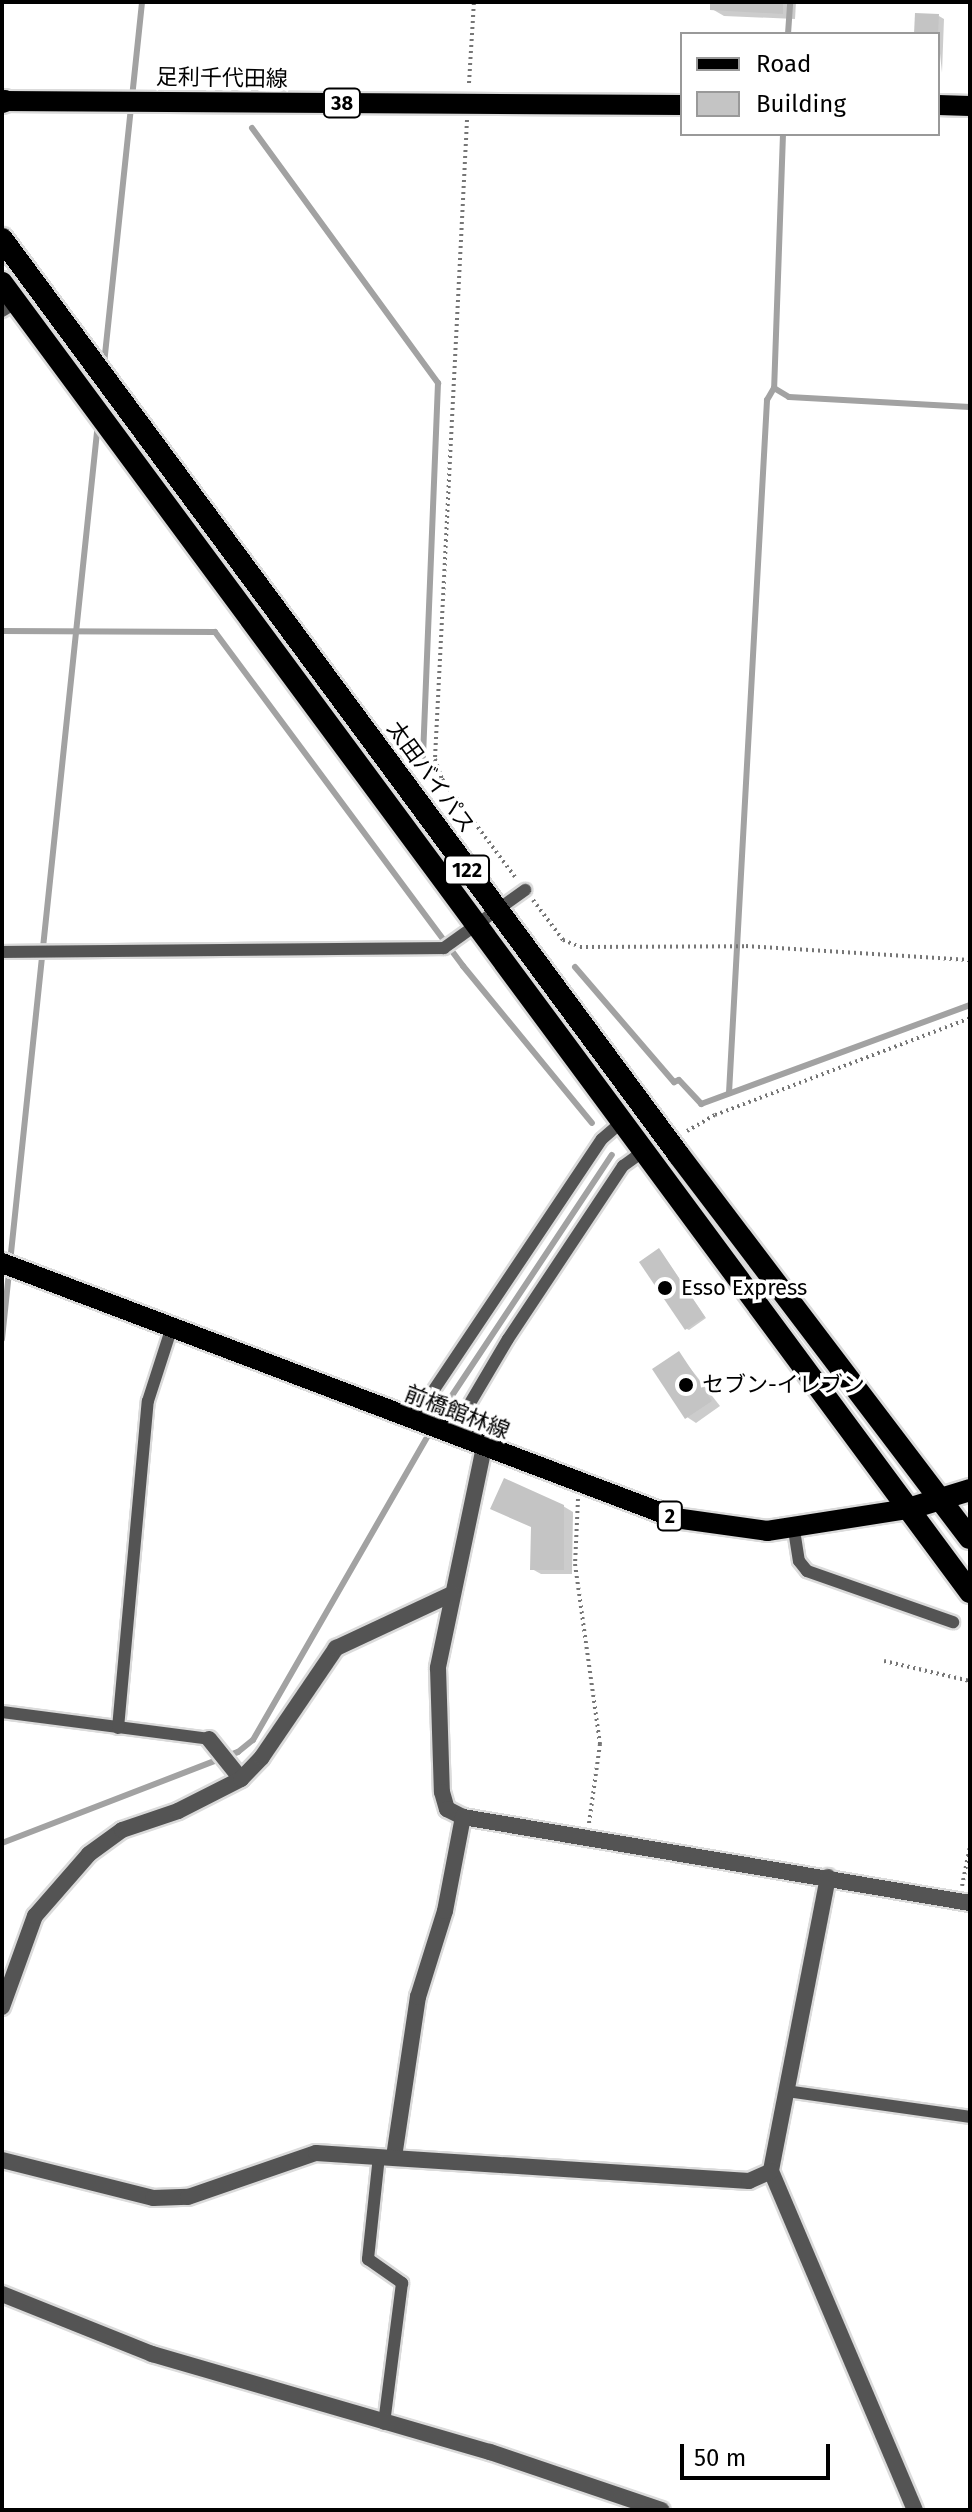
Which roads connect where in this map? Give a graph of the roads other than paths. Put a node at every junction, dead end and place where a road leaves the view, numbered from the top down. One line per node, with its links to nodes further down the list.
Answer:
1 (3, 102): 2 (main road, 足利千代田線 / 38)
2 (680, 105)
3 (940, 105): 4 (main road)
4 (970, 106)
5 (2, 239): 9 (highway, 太田バイパス / 122)
6 (2, 283): 7 (highway, 122)
7 (10, 307): 10 (highway, 122)
8 (525, 890): 9 (lane)
9 (497, 910): 10 (lane); 20 (highway, 太田バイパス / 122)
10 (478, 927): 11 (lane); 12 (highway, 122)
11 (2, 952)
12 (619, 1124): 13 (highway, 122); 16 (lane)
13 (641, 1153): 17 (lane); 21 (highway, 122)
14 (2, 1263): 15 (main road, 前橋館林線 / 2)
15 (171, 1330): 16 (main road, 前橋館林線 / 2); 29 (lane)
16 (415, 1421): 17 (main road, 前橋館林線 / 2)
17 (452, 1435): 18 (main road, 前橋館林線 / 2)
18 (484, 1447): 23 (main road, 前橋館林線 / 2); 26 (street)
19 (970, 1490): 20 (highway)
20 (939, 1496): 21 (highway); 22 (highway, 122)
21 (908, 1509): 22 (highway); 23 (main road, 前橋館林線 / 2); 25 (highway, 122)
22 (961, 1515): 24 (highway, 122)
23 (794, 1530): 27 (lane)
24 (970, 1538)
25 (970, 1592)
26 (452, 1594): 31 (street); 32 (street)
27 (953, 1622)
28 (2, 1712): 29 (lane)
29 (118, 1728): 30 (lane)
30 (213, 1742): 31 (street)
31 (241, 1779): 35 (street)
32 (463, 1817): 33 (street); 38 (street)
33 (828, 1877): 34 (street); 36 (street)
34 (965, 1901)
35 (2, 2007)
36 (786, 2091): 37 (lane); 40 (street)
37 (970, 2117)
38 (386, 2157): 39 (street); 40 (street); 42 (lane)
39 (2, 2160)
40 (771, 2171): 44 (street)
41 (2, 2294): 42 (street)
42 (384, 2424): 43 (street)
43 (661, 2510)
44 (915, 2510)

